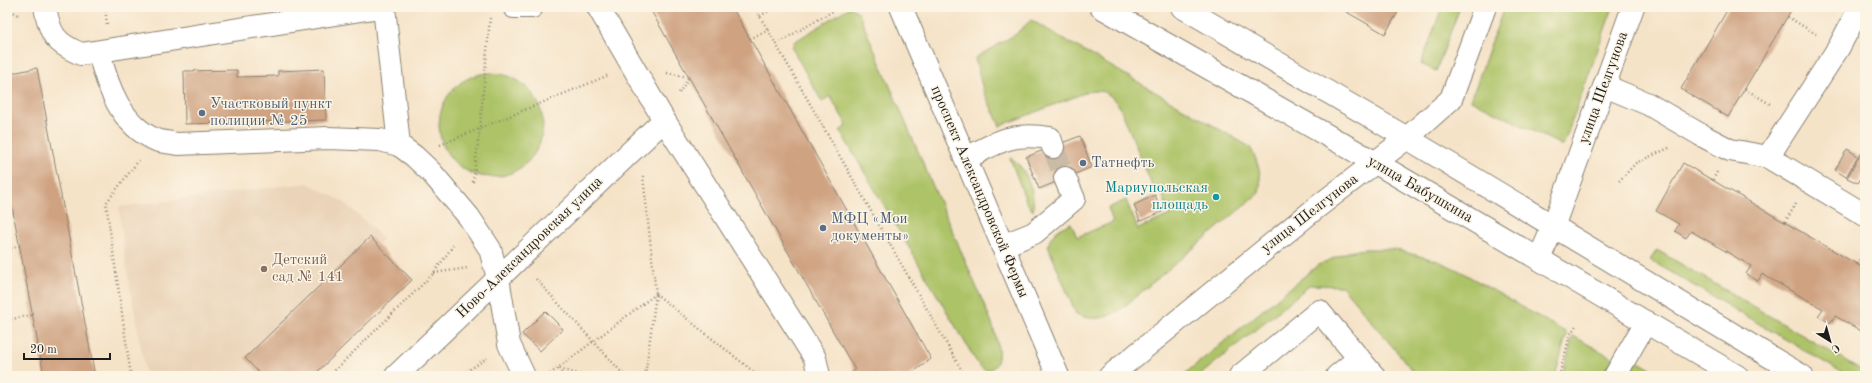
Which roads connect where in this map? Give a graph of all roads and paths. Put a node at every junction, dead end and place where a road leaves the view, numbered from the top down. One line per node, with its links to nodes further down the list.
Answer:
1 (45, 7): 23 (street)
2 (380, 7): 23 (street)
3 (384, 7): 34 (street)
4 (514, 7): 5 (street)
5 (532, 7)
6 (598, 7): 24 (street)
7 (754, 7): 16 (path)
8 (775, 7): 16 (path)
9 (840, 7): 21 (path)
10 (901, 7): 36 (street, проспект Александровской Фермы)
11 (1101, 7): 37 (street, улица Бабушкина)
12 (1182, 7): 29 (street)
13 (1485, 7): 29 (street, улица Шелгунова)
14 (1633, 7): 26 (street, улица Шелгунова)
15 (1860, 7): 22 (street)
16 (760, 16): 19 (path)
17 (1788, 16): 22 (path)
18 (490, 20): 28 (path)
19 (768, 30): 20 (path); 21 (path)
20 (750, 39)
21 (776, 44): 75 (path)
22 (1839, 47): 35 (street)
23 (99, 52): 30 (street)
24 (632, 66): 25 (path); 27 (street); 28 (path)
25 (689, 77)
26 (1604, 86): 35 (street); 42 (street, улица Шелгунова)
27 (664, 120): 31 (street, Ново-Александровская улица); 74 (street)
28 (480, 127): 34 (path); 40 (path)
29 (1407, 138): 37 (street, улица Шелгунова); 42 (street)
30 (156, 140): 34 (street); 63 (path)
31 (639, 143): 48 (street, Ново-Александровская улица); 54 (path)
32 (1675, 146): 39 (path)
33 (1052, 147): 36 (street)
34 (406, 151): 53 (street)
35 (1768, 157): 41 (street)
36 (967, 158): 45 (street, проспект Александровской Фермы)
37 (1376, 164): 49 (street, улица Бабушкина); 77 (street, улица Шелгунова)
38 (1065, 178): 45 (street)
39 (1619, 181)
40 (473, 187)
41 (1865, 214)
42 (1553, 227): 49 (street, улица Шелгунова); 84 (street)
43 (459, 237): 52 (path)
44 (20, 246): 46 (path)
45 (1002, 246): 76 (street, проспект Александровской Фермы)
46 (7, 249)
47 (1865, 251): 50 (path)
48 (518, 259): 53 (street, Ново-Александровская улица); 59 (path)
49 (1539, 259): 57 (street, улица Бабушкина)
50 (1857, 264)
51 (475, 267): 52 (path)
52 (433, 274): 64 (path)
53 (498, 278): 60 (street); 65 (street, Ново-Александровская улица)
54 (656, 294): 59 (path); 72 (path); 73 (path)
55 (32, 315): 56 (path)
56 (7, 320)
57 (1646, 322): 82 (street); 83 (street, улица Бабушкина)
58 (1577, 324): 81 (path)
59 (593, 342): 62 (path); 71 (path)
60 (509, 344): 66 (path); 67 (street)
61 (1358, 358): 78 (street); 79 (street); 80 (street)
62 (558, 368): 68 (path); 69 (path); 70 (path)
63 (131, 376)
64 (329, 376)
65 (396, 376)
66 (460, 376)
67 (524, 376)
68 (547, 376)
69 (564, 376)
70 (584, 376)
71 (625, 376)
72 (645, 376)
73 (759, 376)
74 (819, 376)
75 (966, 376)
76 (1058, 376)
77 (1110, 376)
78 (1240, 376)
79 (1337, 376)
80 (1374, 376)
81 (1559, 376)
82 (1615, 376)
83 (1737, 376)
84 (1802, 376)

